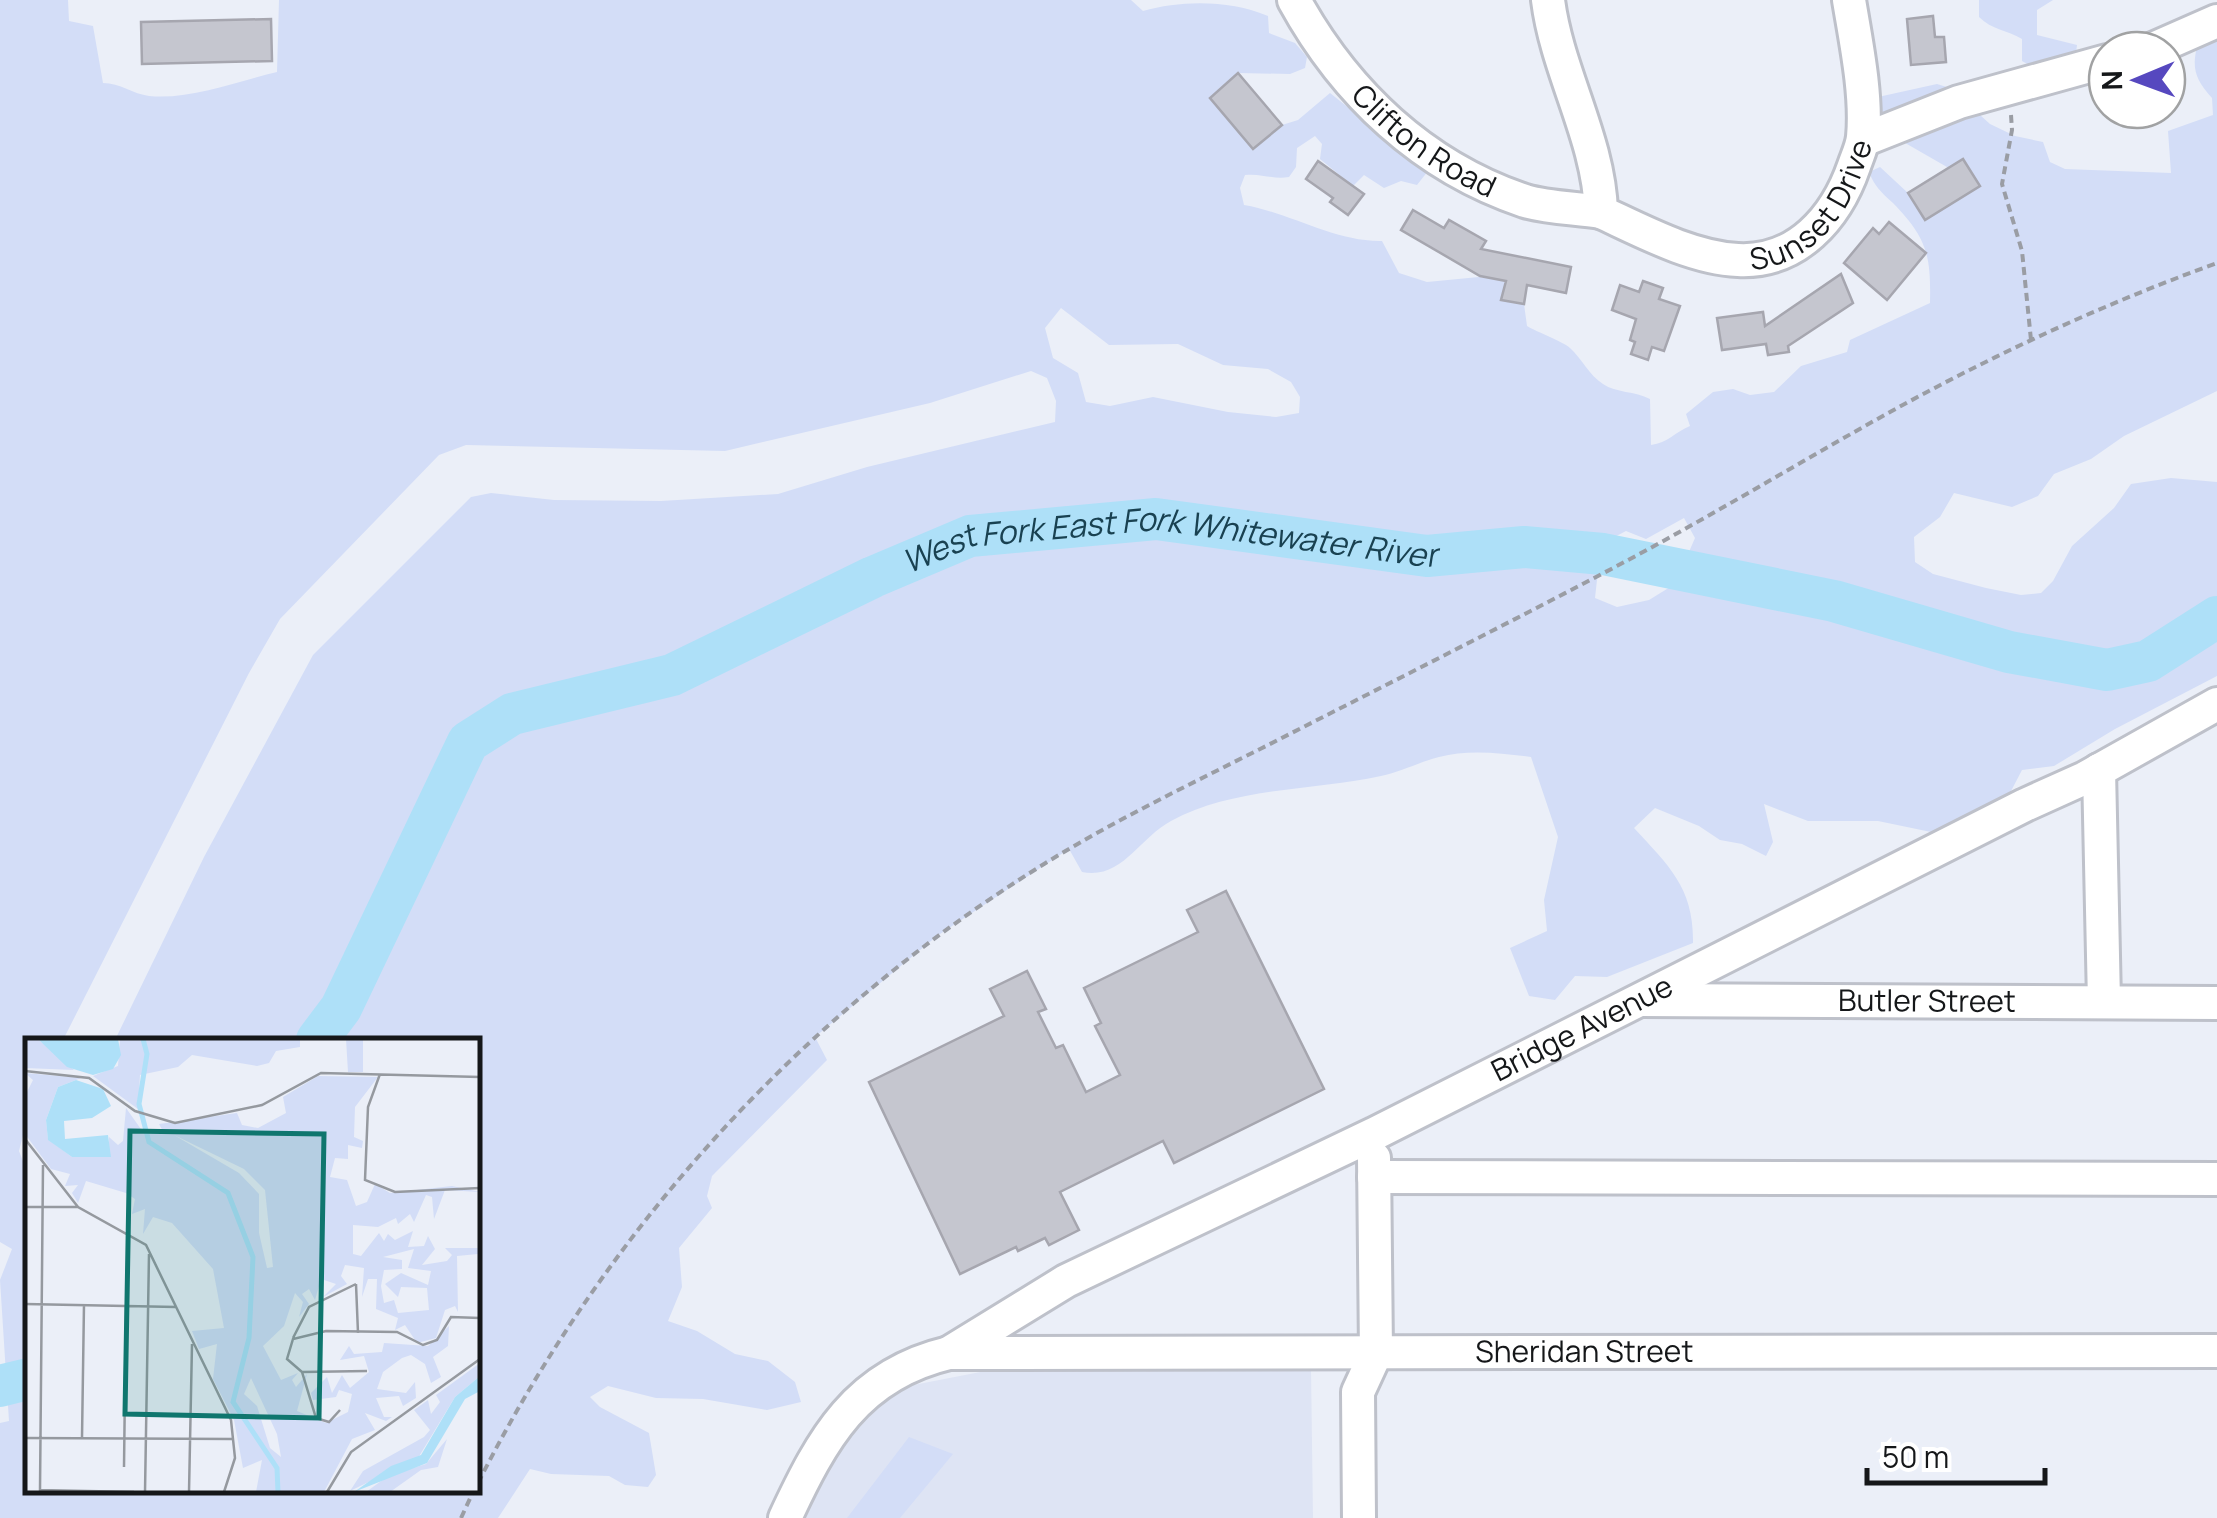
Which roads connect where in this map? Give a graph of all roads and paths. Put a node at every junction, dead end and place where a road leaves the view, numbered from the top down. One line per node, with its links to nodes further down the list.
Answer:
1 (1294, 0): 9 (street, Clifton Road)
2 (1548, 0): 9 (street)
3 (1848, 0): 8 (street)
4 (2217, 22): 5 (street)
5 (2187, 35)
6 (2087, 67): 7 (street, Sunset Drive)
7 (2008, 89): 8 (street, Sunset Drive); 11 (path)
8 (1863, 140): 9 (street, Sunset Drive)
9 (1601, 212)
10 (2217, 263): 11 (path)
11 (2031, 340): 23 (path)
12 (2217, 704): 13 (street, Bridge Avenue)
13 (2099, 770): 14 (street, Bridge Avenue); 15 (street)
14 (1636, 1000): 15 (street, Butler Street); 17 (street, Bridge Avenue)
15 (2104, 1002): 16 (street, Butler Street)
16 (2217, 1002)
17 (1374, 1134): 18 (street); 21 (street, Bridge Avenue)
18 (1374, 1177): 19 (street); 22 (street)
19 (2217, 1178)
20 (2217, 1351): 22 (street, Sheridan Street)
21 (948, 1353): 22 (street, Sheridan Street); 26 (street)
22 (1376, 1353): 27 (street)
23 (480, 1479)
24 (472, 1493): 25 (path)
25 (460, 1518)
26 (785, 1518)
27 (1359, 1518)

